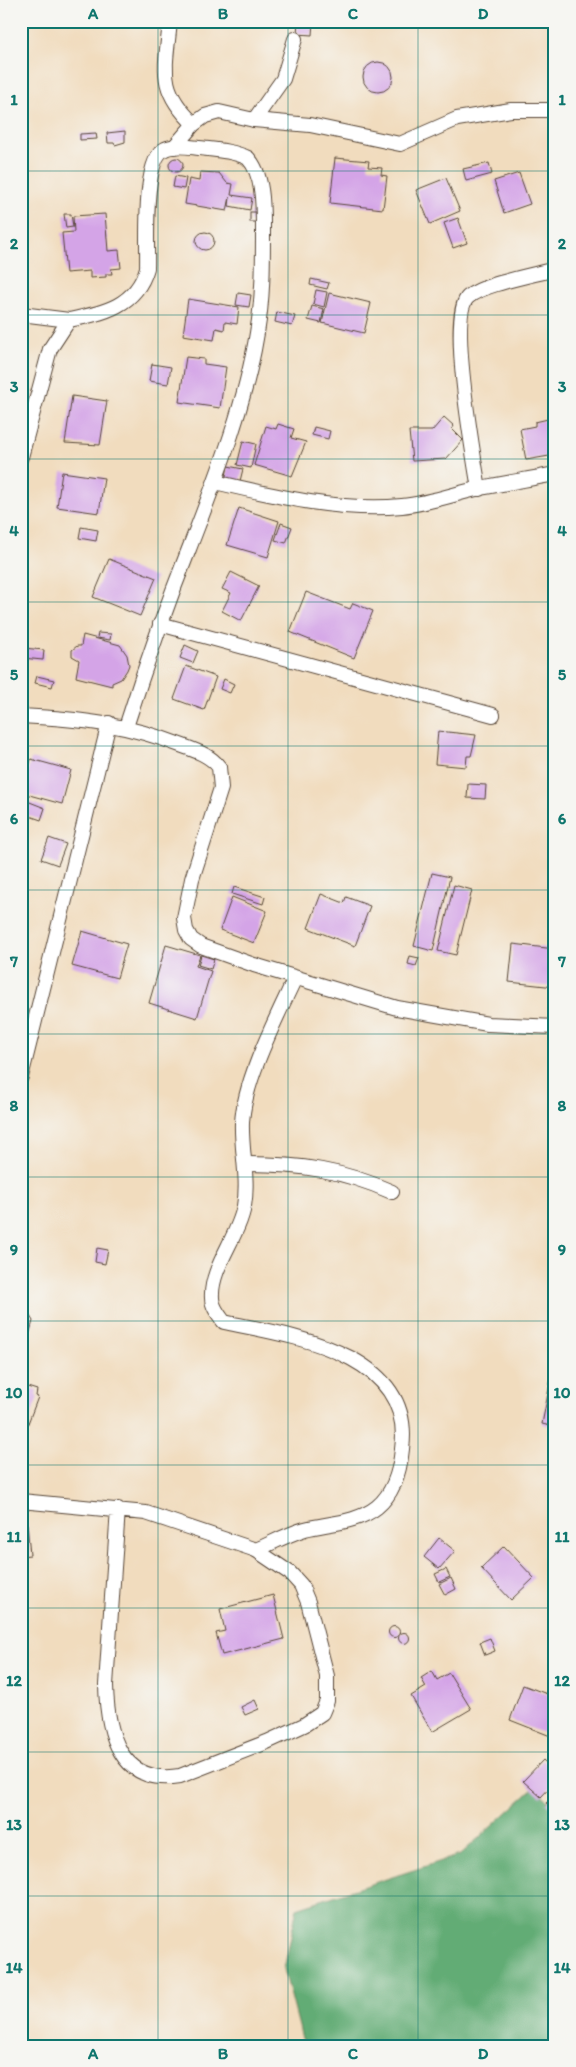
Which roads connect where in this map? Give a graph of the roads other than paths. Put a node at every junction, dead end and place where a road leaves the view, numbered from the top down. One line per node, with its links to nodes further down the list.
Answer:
1 (170, 21): 5 (street)
2 (295, 39): 4 (street)
3 (552, 110): 4 (street)
4 (254, 120): 5 (street)
5 (194, 124): 6 (street)
6 (174, 147): 9 (street); 12 (street)
7 (555, 270): 13 (street)
8 (21, 314): 9 (street)
9 (69, 320): 10 (street)
10 (21, 457)
11 (555, 474): 13 (street)
12 (214, 482): 13 (street); 14 (street)
13 (479, 489)
14 (160, 624): 15 (street); 18 (street)
15 (493, 715)
16 (21, 716): 17 (street)
17 (110, 723): 18 (street); 21 (street)
18 (126, 727): 19 (street)
19 (295, 978): 20 (street); 22 (street)
20 (555, 1027)
21 (21, 1077)
22 (246, 1164): 23 (street); 26 (street)
23 (392, 1192)
24 (21, 1500): 25 (street)
25 (118, 1509): 26 (street); 26 (street)
26 (256, 1550)

